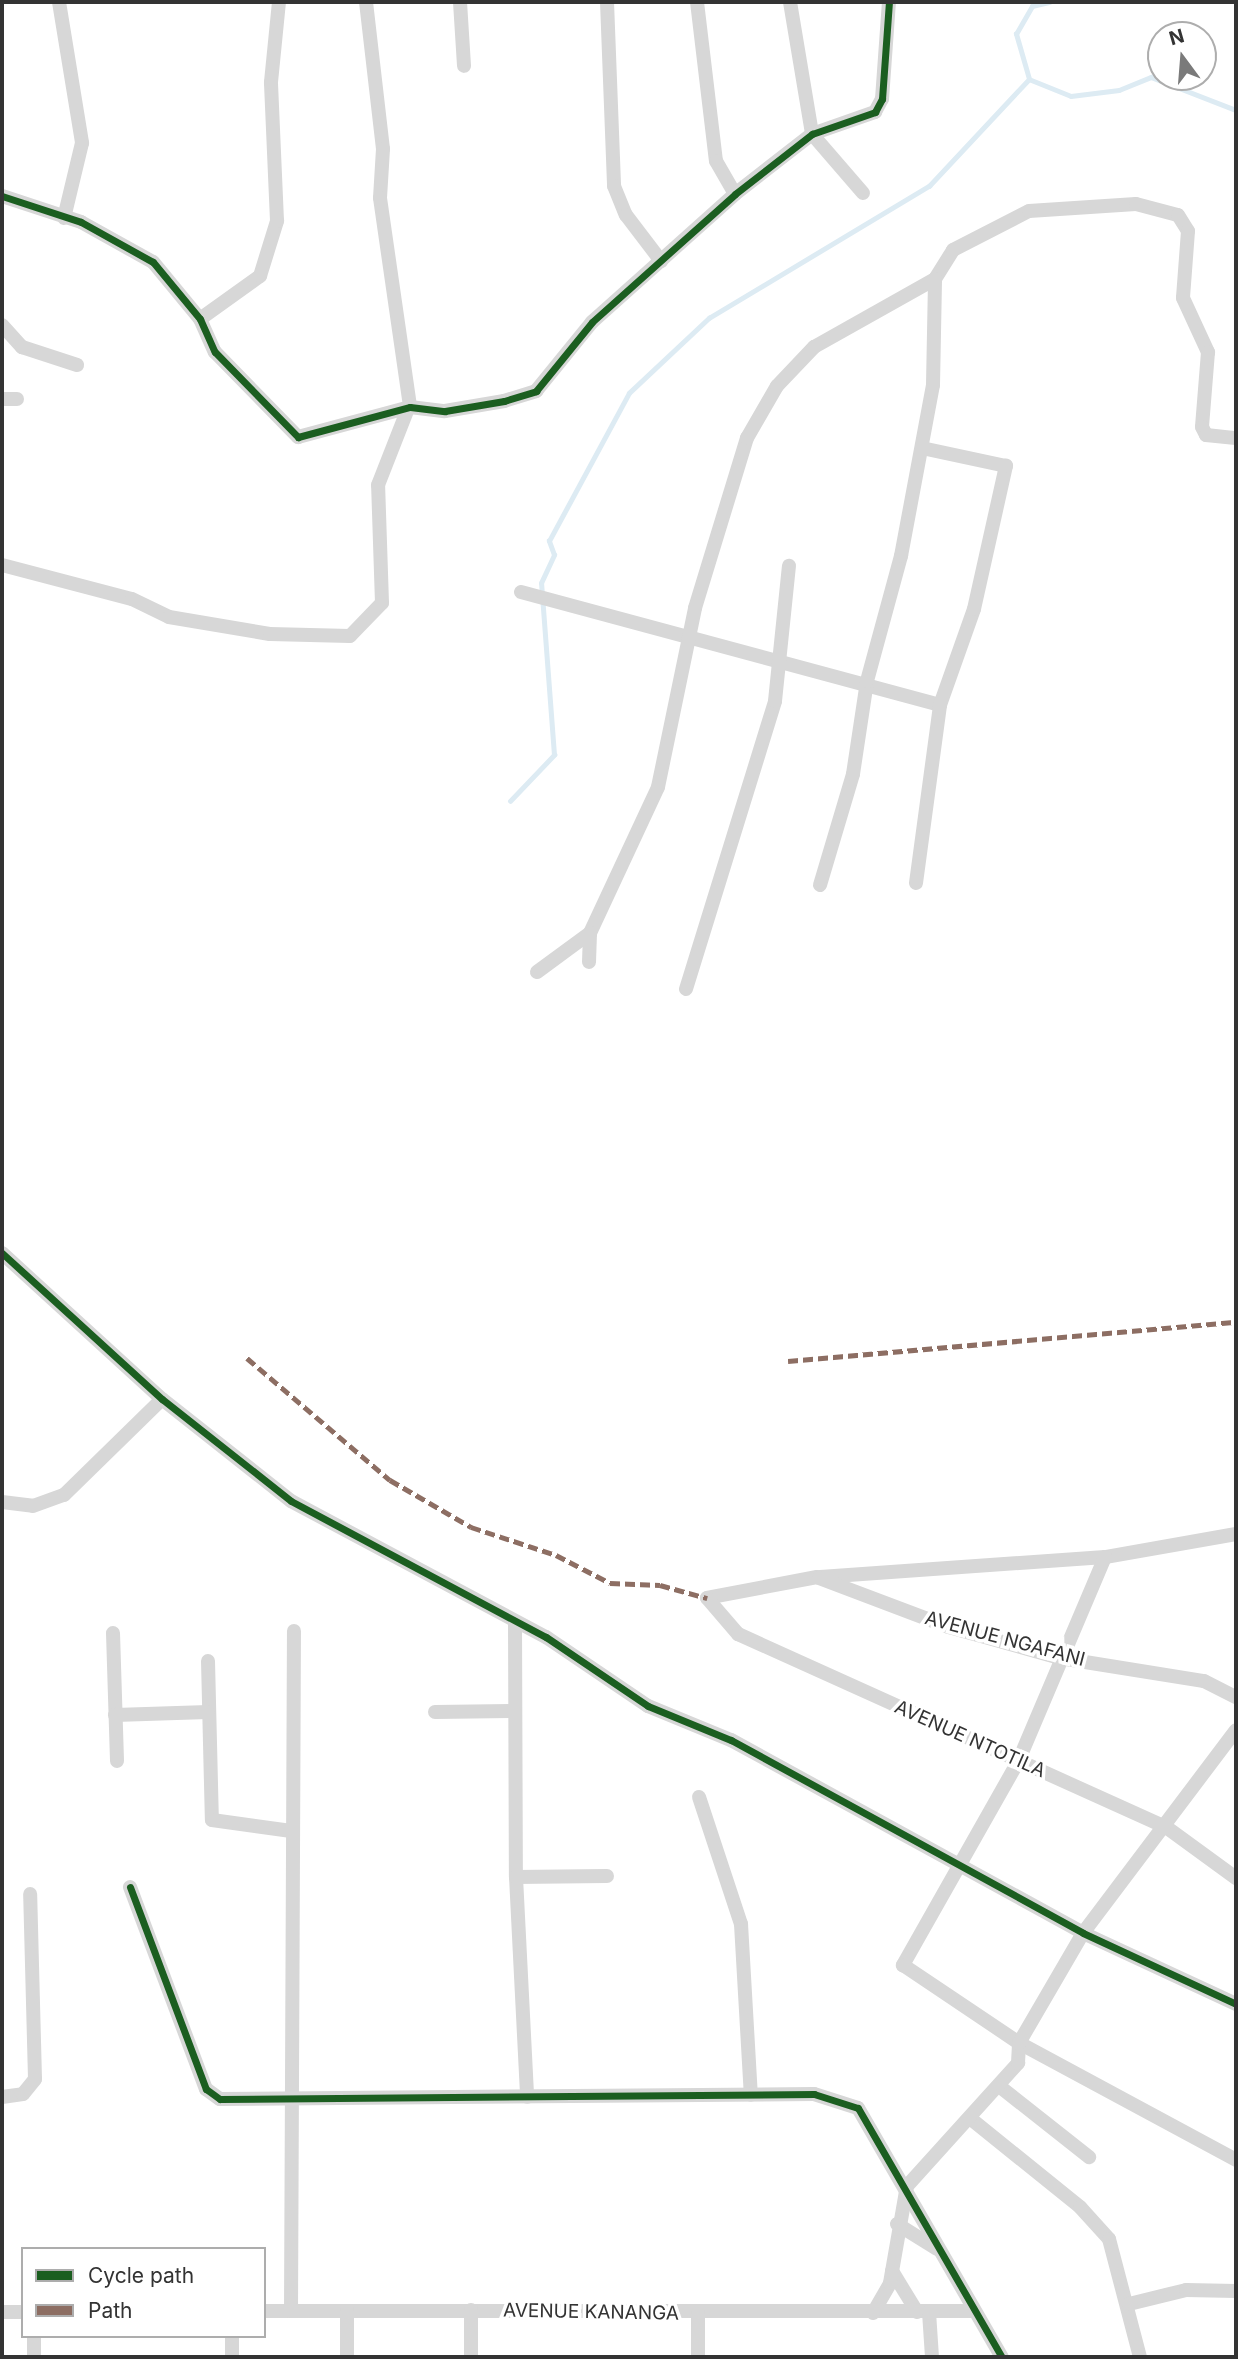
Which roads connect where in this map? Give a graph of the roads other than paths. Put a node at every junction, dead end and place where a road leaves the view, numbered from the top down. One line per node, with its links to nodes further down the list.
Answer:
1 (59, 2): 14 (street)
2 (279, 2): 17 (street)
3 (366, 2): 22 (street)
4 (460, 2): 9 (street)
5 (607, 2): 15 (street)
6 (697, 2): 12 (street)
7 (790, 2): 10 (street)
8 (889, 2): 10 (street)
9 (464, 66)
10 (812, 134): 11 (street); 12 (street)
11 (863, 193)
12 (735, 194): 15 (street)
13 (2, 196): 14 (street)
14 (64, 218): 17 (street)
15 (661, 261): 22 (street)
16 (935, 279): 23 (street); 24 (street); 28 (street)
17 (200, 319): 22 (street)
18 (2, 325): 19 (street)
19 (78, 365)
20 (2, 398): 21 (street)
21 (17, 399)
22 (408, 409): 25 (street)
23 (1236, 438)
24 (922, 447): 30 (street); 31 (street)
25 (2, 565)
26 (789, 566): 29 (street)
27 (522, 592): 28 (street)
28 (689, 640): 29 (street); 34 (street)
29 (780, 661): 30 (street); 37 (street)
30 (867, 681): 31 (street); 33 (street)
31 (940, 705): 32 (street)
32 (916, 883)
33 (820, 885)
34 (590, 933): 35 (street); 36 (street)
35 (589, 962)
36 (537, 972)
37 (686, 989)
38 (2, 1253): 39 (street)
39 (162, 1399): 40 (street); 44 (street)
40 (2, 1502)
41 (1236, 1534): 42 (street)
42 (1105, 1557): 43 (street); 47 (street)
43 (817, 1577): 47 (street, AVENUE NGAFANI); 55 (street, AVENUE NTOTILA)
44 (515, 1622): 51 (street); 60 (street)
45 (293, 1631): 59 (street)
46 (113, 1633): 53 (street)
47 (1060, 1658): 49 (street, AVENUE NGAFANI); 55 (street)
48 (208, 1661): 50 (street)
49 (1236, 1697)
50 (208, 1712): 53 (street); 59 (street)
51 (514, 1712): 52 (street); 62 (street)
52 (435, 1713)
53 (115, 1715): 56 (street)
54 (1236, 1730): 58 (street)
55 (1019, 1759): 58 (street, AVENUE NTOTILA); 60 (street)
56 (117, 1761)
57 (699, 1797): 70 (street)
58 (1166, 1827): 63 (street, AVENUE NTOTILA); 66 (street)
59 (291, 1830): 73 (street)
60 (959, 1867): 66 (street); 68 (street)
61 (607, 1876): 62 (street)
62 (516, 1877): 72 (street)
63 (1236, 1878)
64 (130, 1887): 73 (street)
65 (30, 1894): 71 (street)
66 (1083, 1933): 67 (street); 68 (street)
67 (1236, 2004)
68 (1019, 2043): 69 (street); 76 (street)
69 (999, 2086): 74 (street); 75 (street)
70 (751, 2095): 72 (street); 77 (street)
71 (2, 2097)
72 (527, 2097): 73 (street)
73 (289, 2100): 85 (street)
74 (971, 2119): 77 (street); 82 (street)
75 (1090, 2157)
76 (1236, 2160)
77 (907, 2186): 78 (street); 79 (street)
78 (897, 2224): 79 (street); 80 (street)
79 (947, 2261): 87 (street)
80 (892, 2271): 90 (street); 91 (street)
81 (1236, 2291): 82 (street)
82 (1129, 2304): 102 (street)
83 (471, 2310): 86 (street, AVENUE KANANGA); 92 (street, AVENUE KANANGA); 98 (street)
84 (266, 2311): 85 (street, AVENUE KANANGA)
85 (291, 2311): 86 (street, AVENUE KANANGA)
86 (347, 2311): 97 (street)
87 (974, 2311): 90 (street, AVENUE KANANGA); 101 (street)
88 (2, 2312): 89 (street)
89 (21, 2312)
90 (923, 2312): 91 (street, AVENUE KANANGA); 100 (street)
91 (873, 2313): 92 (street, AVENUE KANANGA)
92 (698, 2314): 99 (street)
93 (34, 2338): 95 (street)
94 (232, 2338): 96 (street)
95 (34, 2357)
96 (232, 2357)
97 (347, 2357)
98 (471, 2357)
99 (698, 2357)
100 (932, 2357)
101 (1002, 2357)
102 (1140, 2357)

